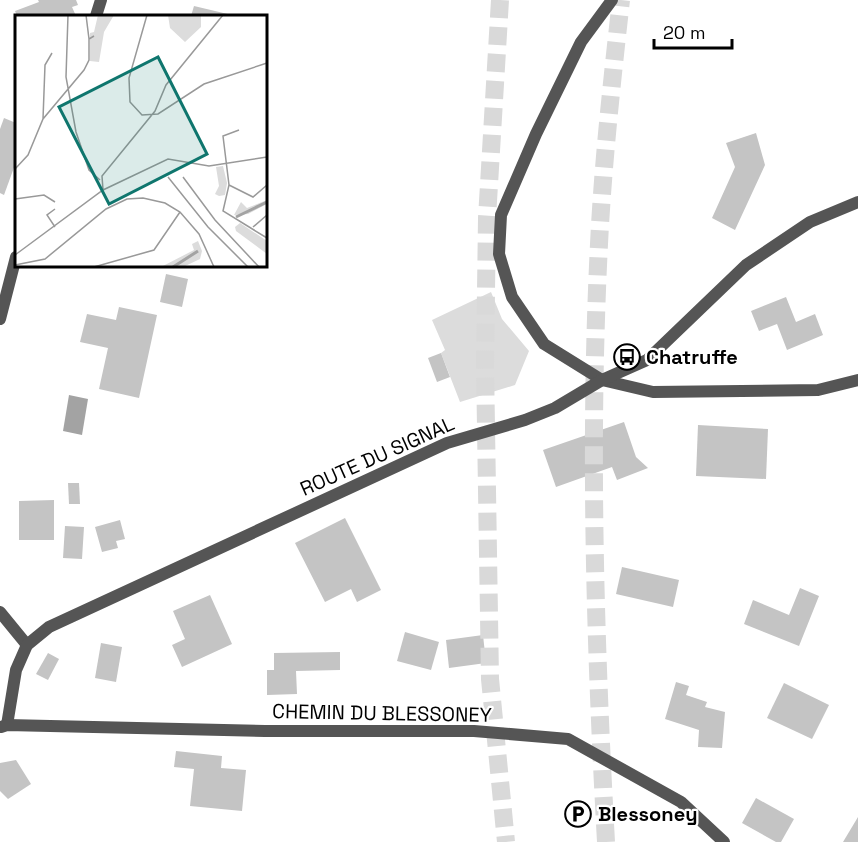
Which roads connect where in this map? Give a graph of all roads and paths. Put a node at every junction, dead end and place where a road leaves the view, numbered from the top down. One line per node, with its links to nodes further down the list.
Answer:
1 (101, 0): 3 (street)
2 (612, 0): 7 (street)
3 (96, 15)
4 (858, 202): 7 (street, ROUTE DU SIGNAL)
5 (15, 261): 6 (street)
6 (0, 319)
7 (602, 380): 8 (street); 10 (street, ROUTE DU SIGNAL)
8 (858, 380)
9 (0, 612): 10 (street)
10 (27, 645): 11 (street, ROUTE DU SIGNAL)
11 (3, 726): 12 (street, CHEMIN DU BLESSONEY)
12 (724, 842)

